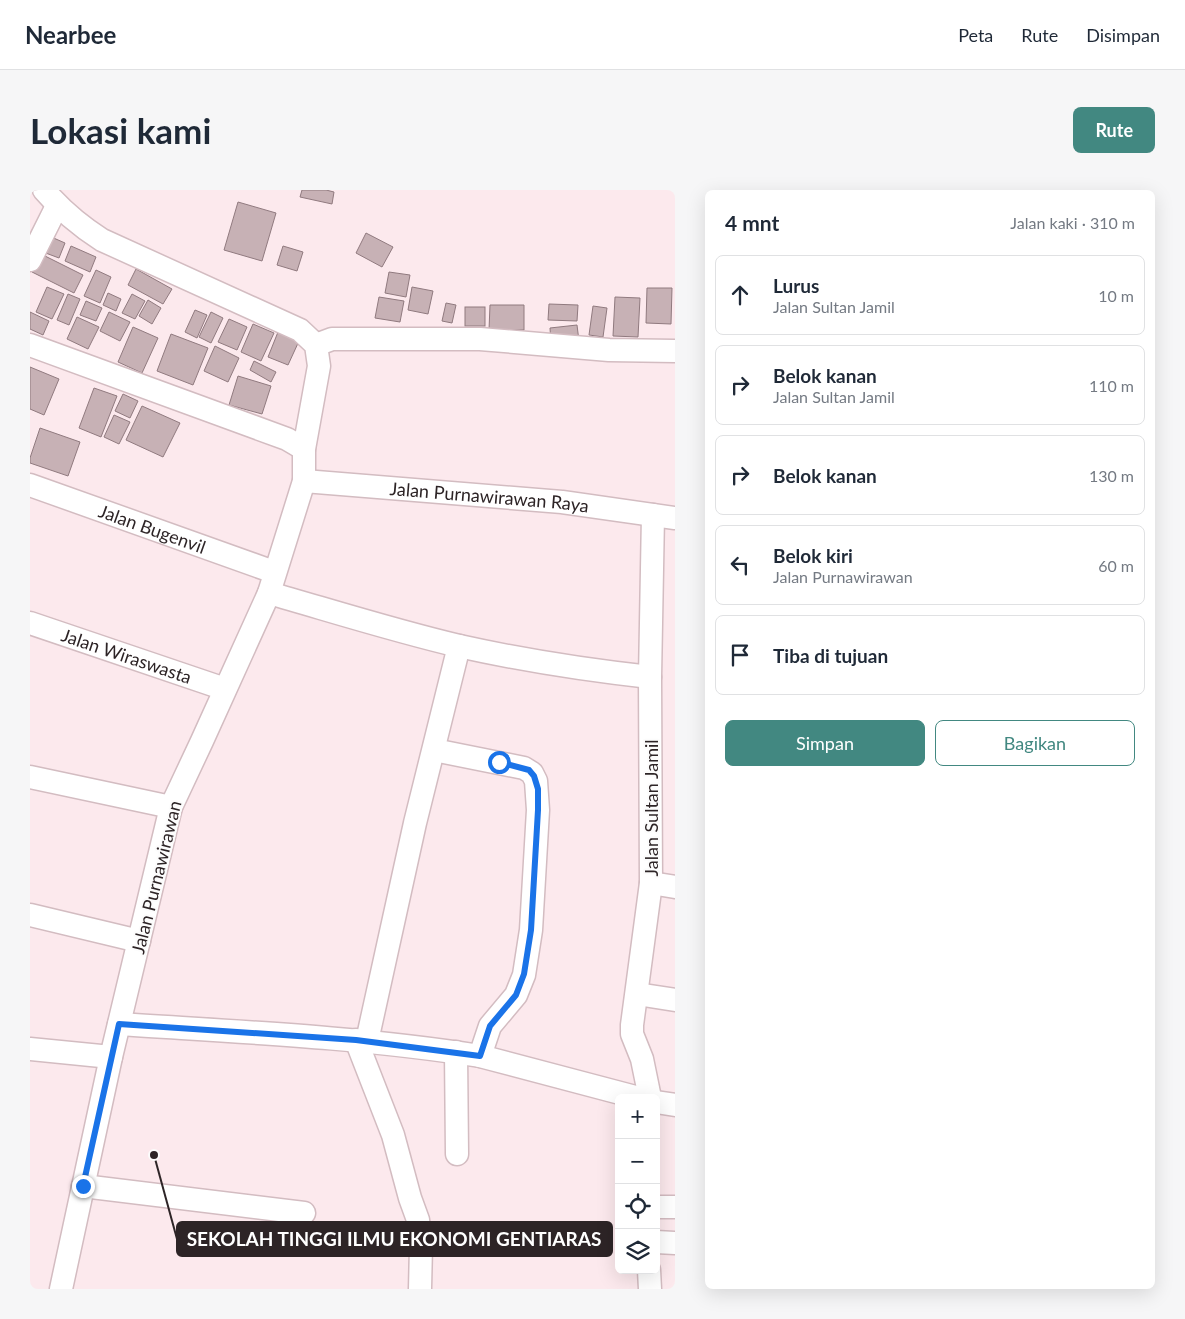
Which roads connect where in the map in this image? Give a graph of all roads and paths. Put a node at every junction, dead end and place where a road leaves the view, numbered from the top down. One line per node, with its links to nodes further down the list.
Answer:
1 (50, 198): 2 (street); 3 (street)
2 (30, 260)
3 (316, 345): 5 (street); 6 (street, Jalan Purnawirawan)
4 (30, 346): 6 (street)
5 (675, 351)
6 (304, 448): 7 (street, Jalan Purnawirawan)
7 (304, 481): 9 (street, Jalan Purnawirawan Raya); 11 (street, Jalan Purnawirawan)
8 (30, 485): 11 (street, Jalan Bugenvil)
9 (653, 515): 10 (street, Jalan Purnawirawan Raya); 15 (street, Jalan Sultan Jamil)
10 (675, 518)
11 (274, 572): 12 (street, Jalan Purnawirawan)
12 (268, 593): 14 (street); 16 (street, Jalan Purnawirawan)
13 (30, 623): 16 (street, Jalan Wiraswasta)
14 (459, 646): 15 (street); 17 (street)
15 (650, 677): 20 (street, Jalan Sultan Jamil)
16 (225, 689): 19 (street, Jalan Purnawirawan)
17 (434, 750): 27 (street); 30 (street)
18 (30, 777): 19 (street)
19 (171, 807): 23 (street, Jalan Purnawirawan)
20 (652, 883): 21 (street); 24 (street, Jalan Sultan Jamil)
21 (675, 887)
22 (30, 915): 23 (street)
23 (139, 941): 26 (street, Jalan Purnawirawan)
24 (637, 994): 25 (street); 33 (street, Jalan Sultan Jamil)
25 (675, 1000)
26 (119, 1024): 27 (street); 31 (street, Jalan Purnawirawan)
27 (362, 1041): 29 (street); 45 (street)
28 (30, 1049): 31 (street)
29 (456, 1052): 30 (street); 36 (street)
30 (480, 1056): 32 (street)
31 (111, 1057): 37 (street, Jalan Purnawirawan)
32 (624, 1094)
33 (649, 1094)
34 (660, 1103): 35 (street)
35 (675, 1105)
36 (457, 1154)
37 (83, 1186): 40 (street); 44 (street, Jalan Purnawirawan)
38 (660, 1207): 39 (street)
39 (675, 1207)
40 (304, 1213)
41 (660, 1242): 42 (street)
42 (675, 1243)
43 (649, 1274): 46 (street)
44 (61, 1289)
45 (420, 1289)
46 (650, 1289)

